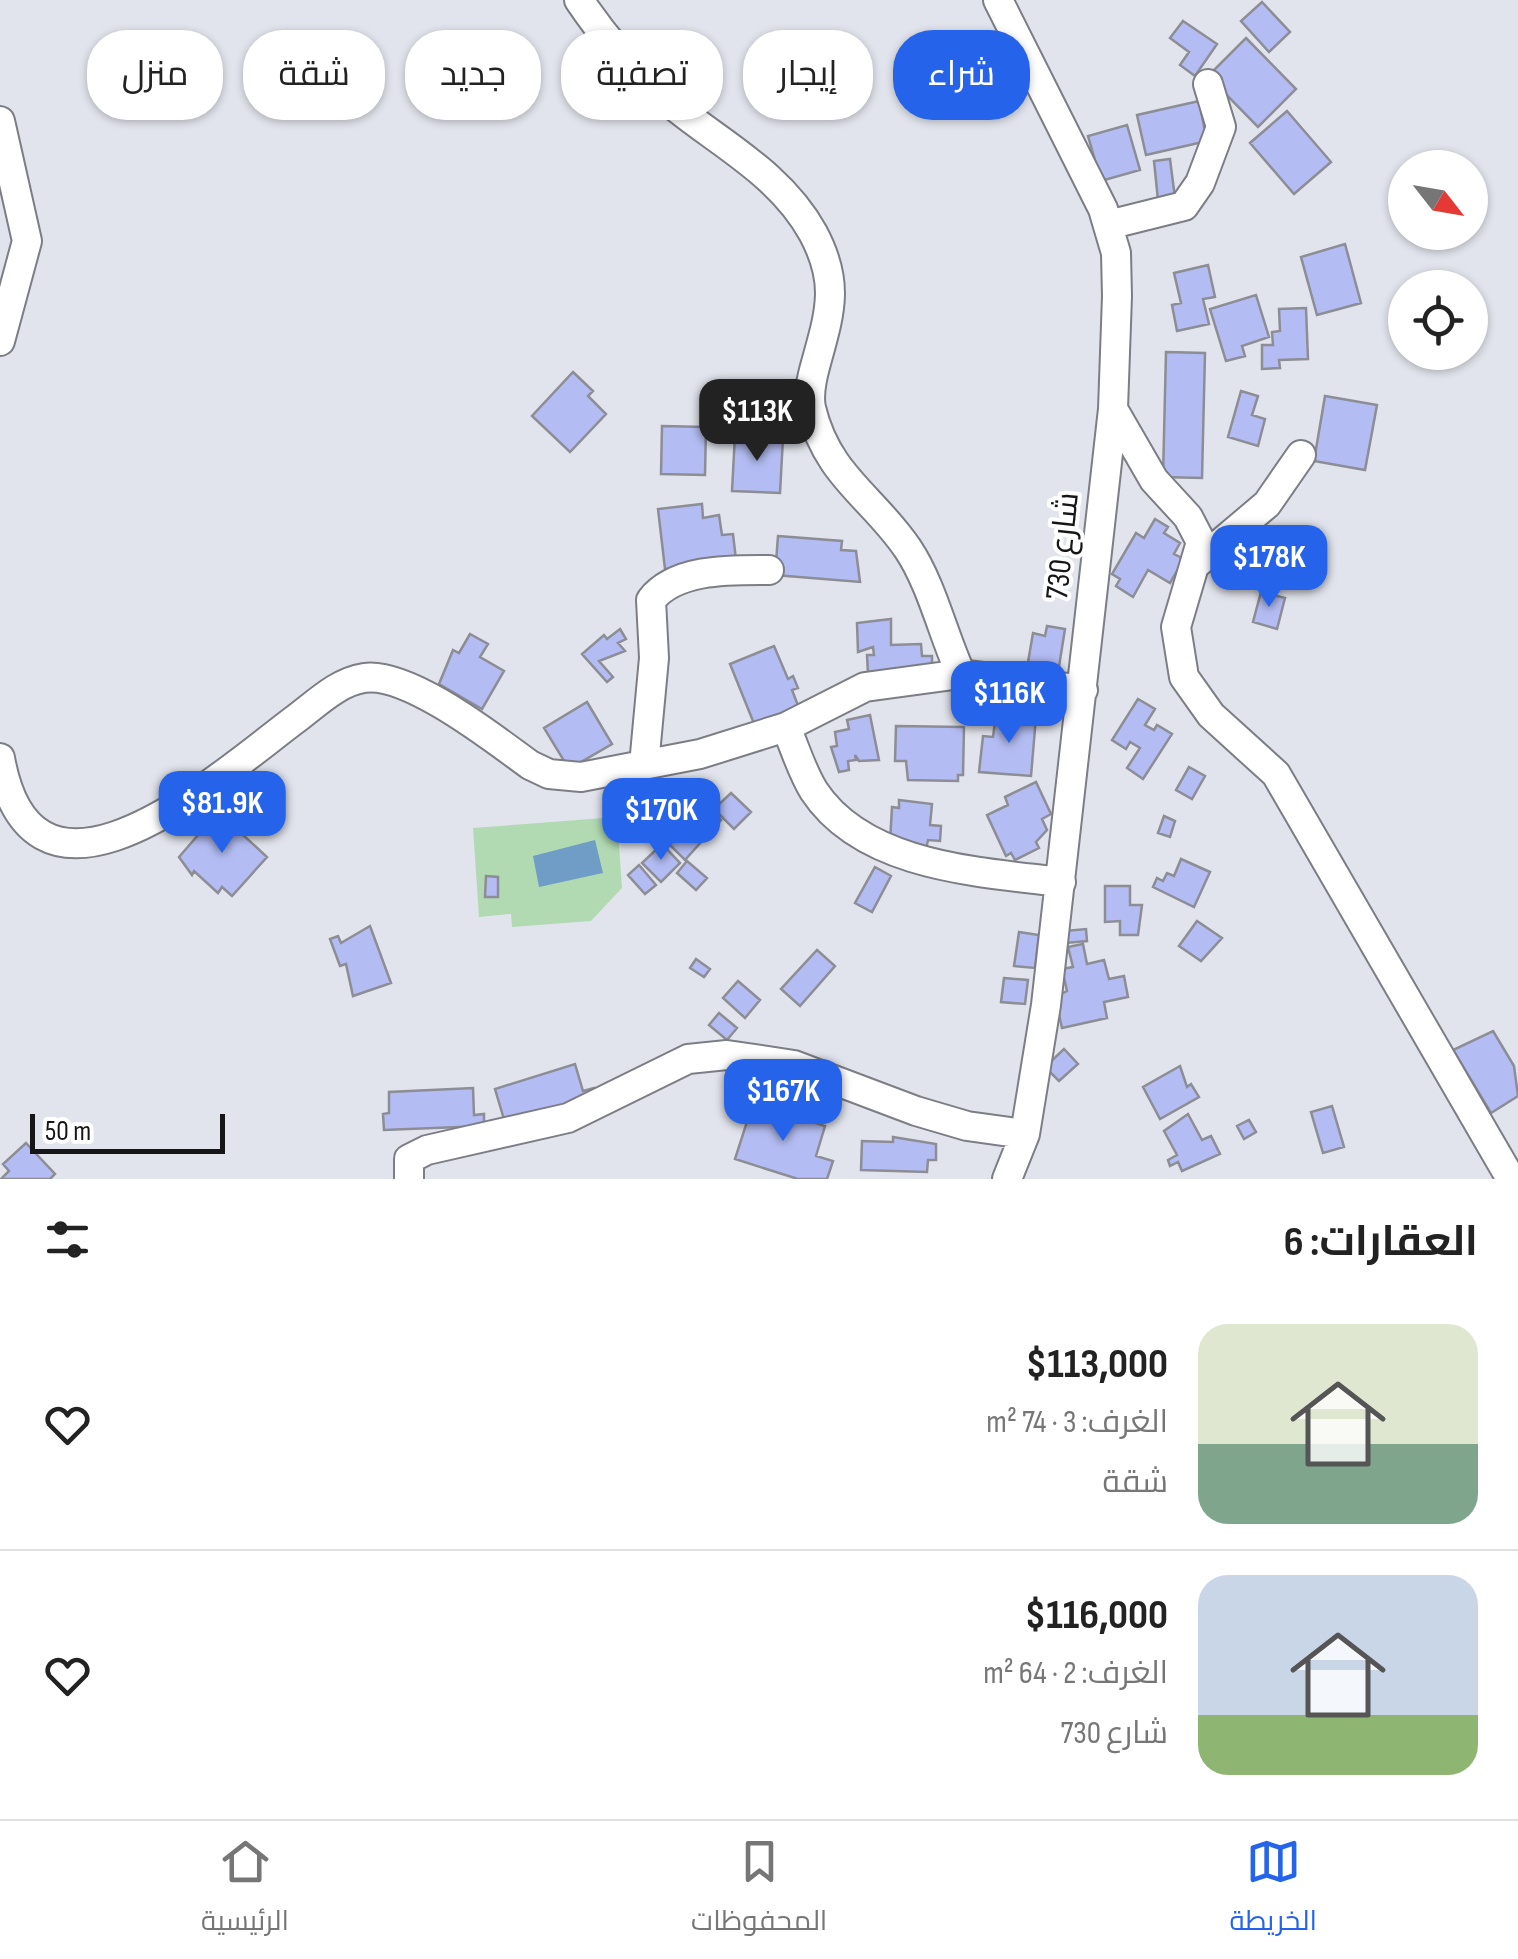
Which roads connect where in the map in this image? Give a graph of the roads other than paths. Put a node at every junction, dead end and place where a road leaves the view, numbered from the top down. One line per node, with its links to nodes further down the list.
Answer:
1 (579, 0): 11 (street)
2 (998, 0): 5 (street, شارع 730)
3 (1208, 84): 5 (street)
4 (0, 121): 6 (street)
5 (1108, 225): 7 (street, شارع 730)
6 (0, 341)
7 (1113, 409): 9 (street); 12 (street, شارع 730)
8 (1301, 455): 9 (street)
9 (1196, 564): 20 (street)
10 (769, 570): 15 (street)
11 (961, 674): 12 (street); 13 (street)
12 (1083, 690): 16 (street, شارع 730)
13 (786, 727): 15 (street); 16 (street)
14 (0, 758): 15 (street)
15 (644, 765)
16 (1060, 882): 17 (street, شارع 730)
17 (1025, 1134): 18 (street); 19 (street, شارع 730)
18 (409, 1179)
19 (1006, 1179)
20 (1512, 1179)

